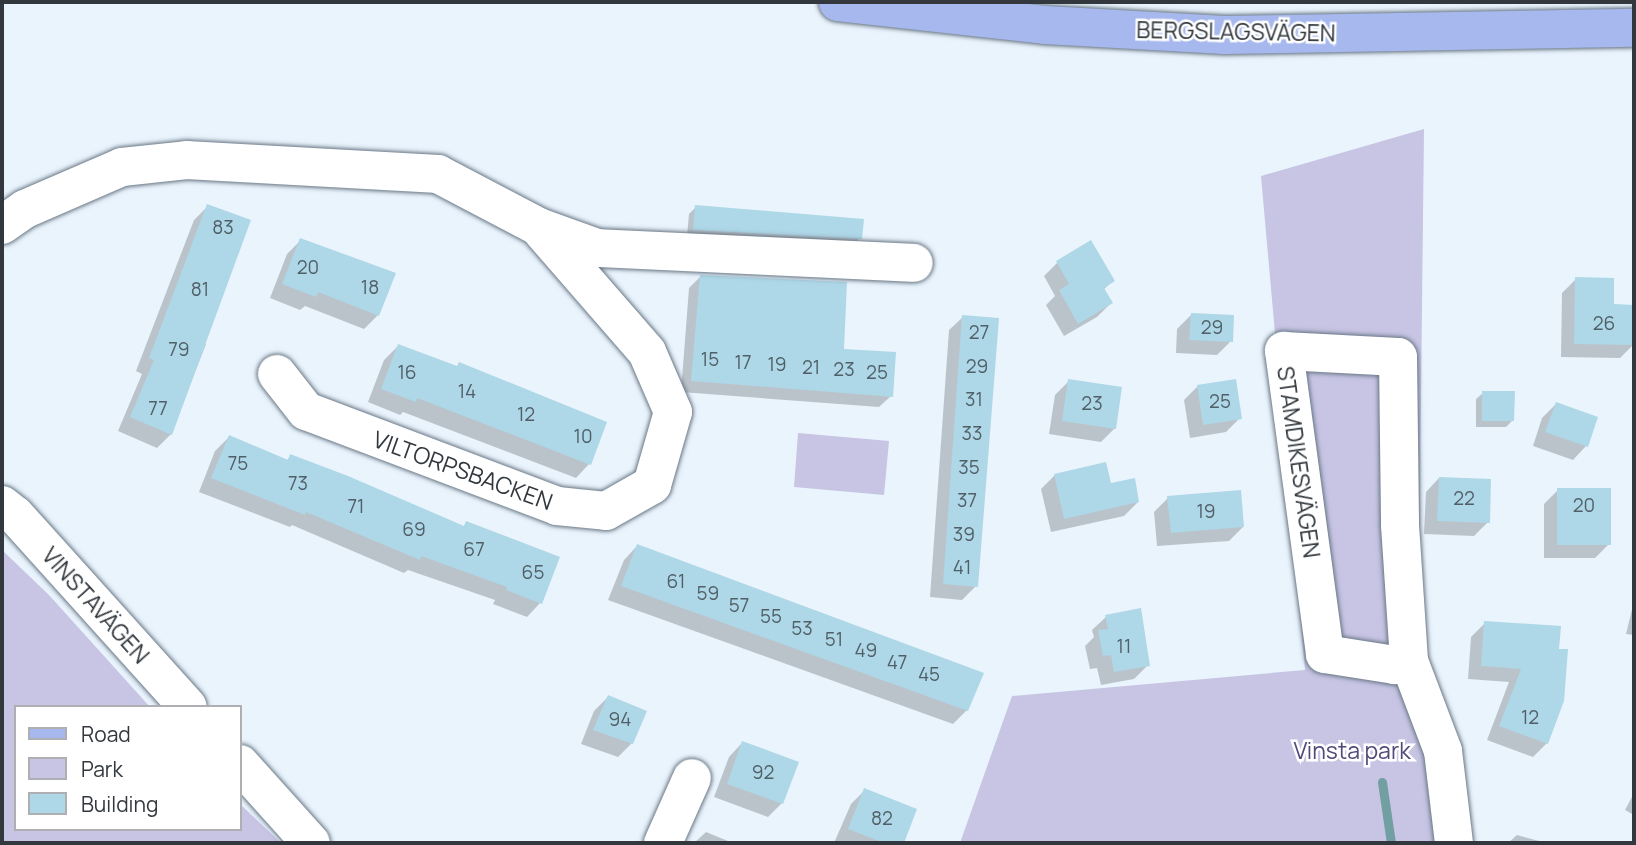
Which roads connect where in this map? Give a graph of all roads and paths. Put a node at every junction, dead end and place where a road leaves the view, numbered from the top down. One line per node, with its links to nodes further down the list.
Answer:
1 (838, 2): 2 (main road, BERGSLAGSVÄGEN)
2 (1634, 28)
3 (2, 225): 4 (street, VILTORPSBACKEN)
4 (539, 227): 5 (street, VILTORPSBACKEN); 6 (street, VILTORPSBACKEN)
5 (914, 263)
6 (277, 374)
7 (2, 505): 9 (street, VINSTAVÄGEN)
8 (1409, 661): 8 (street, STAMDIKESVÄGEN); 14 (street, STAMDIKESVÄGEN)
9 (186, 705)
10 (242, 766): 12 (street)
11 (692, 778): 13 (street)
12 (311, 843)
13 (663, 843)
14 (1454, 843)

